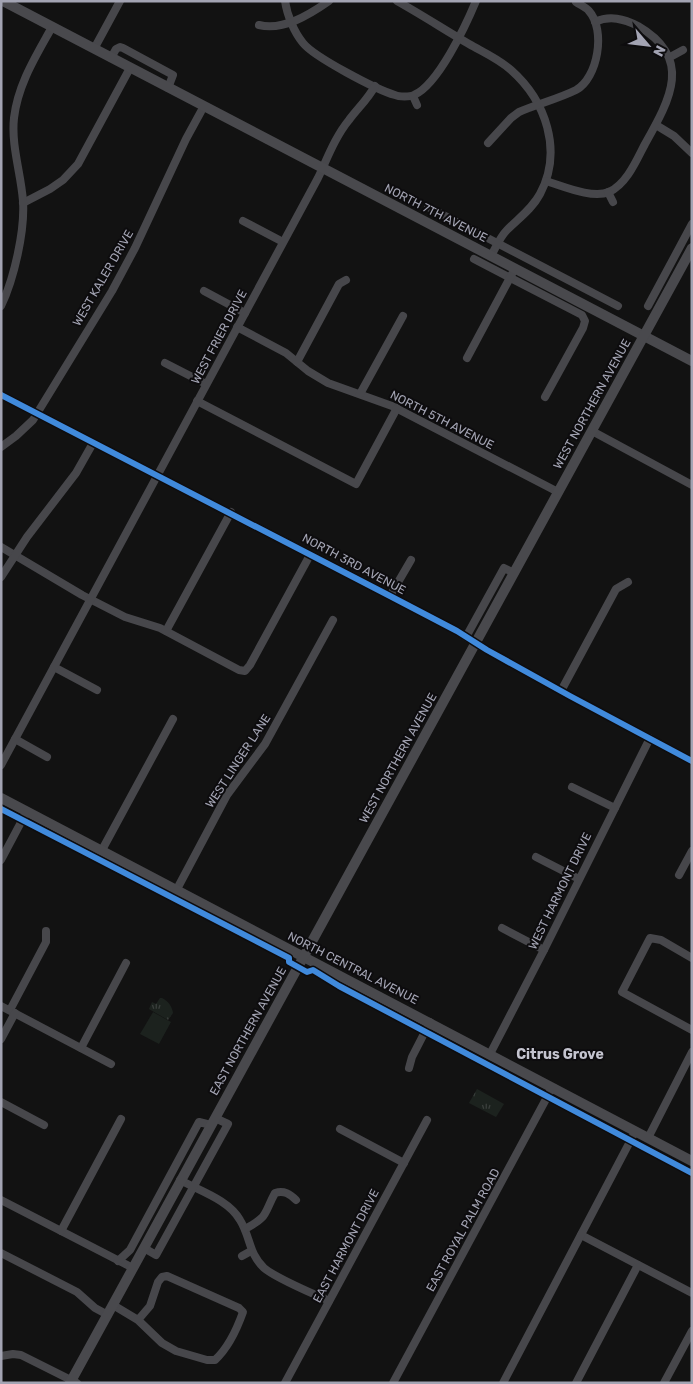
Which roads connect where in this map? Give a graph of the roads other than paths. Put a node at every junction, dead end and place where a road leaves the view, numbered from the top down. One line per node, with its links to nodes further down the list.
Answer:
1 (3, 1): 11 (main road, NORTH 7TH AVENUE)
2 (120, 1): 13 (street)
3 (285, 1): 8 (street)
4 (328, 1): 8 (street)
5 (397, 1): 12 (street)
6 (476, 1): 12 (street)
7 (576, 2): 9 (street)
8 (291, 22): 10 (street); 18 (street)
9 (595, 22): 15 (street); 21 (street)
10 (259, 25)
11 (52, 27): 13 (main road, NORTH 7TH AVENUE); 31 (street)
12 (458, 38): 20 (street); 21 (street)
13 (94, 50): 16 (main road, NORTH 7TH AVENUE)
14 (683, 50): 15 (street)
15 (672, 56): 24 (street)
16 (111, 58): 17 (main road, NORTH 7TH AVENUE); 19 (street)
17 (130, 68): 19 (main road, NORTH 7TH AVENUE); 31 (street)
18 (375, 86): 20 (street); 27 (street, WEST FRIER DRIVE)
19 (168, 88): 23 (main road, NORTH 7TH AVENUE)
20 (413, 96): 22 (street)
21 (538, 104): 25 (street); 28 (street)
22 (418, 105)
23 (204, 106): 27 (main road, NORTH 7TH AVENUE); 60 (street, WEST KALER DRIVE)
24 (656, 125): 26 (street); 29 (street)
25 (488, 143)
26 (692, 153)
27 (323, 168): 35 (street, WEST FRIER DRIVE); 38 (main road, NORTH 7TH AVENUE)
28 (546, 181): 29 (street); 36 (street)
29 (608, 192): 30 (street)
30 (613, 202)
31 (23, 203): 43 (street)
32 (428, 207): 36 (street, NORTH 7TH AVENUE)
33 (243, 221): 35 (street)
34 (692, 224): 45 (street)
35 (283, 242): 46 (street, WEST FRIER DRIVE)
36 (498, 243): 38 (street); 44 (street, NORTH 7TH AVENUE)
37 (690, 254): 49 (main road, WEST NORTHERN AVENUE)
38 (491, 256): 40 (main road, NORTH 7TH AVENUE)
39 (474, 259): 40 (street)
40 (513, 273): 49 (main road, NORTH 7TH AVENUE); 50 (street); 57 (street)
41 (346, 280): 52 (street)
42 (204, 291): 46 (street)
43 (1, 306)
44 (618, 306)
45 (648, 306)
46 (245, 313): 48 (street, WEST FRIER DRIVE)
47 (403, 316): 56 (street)
48 (237, 327): 52 (street, NORTH 5TH AVENUE); 54 (street, WEST FRIER DRIVE)
49 (644, 336): 51 (main road, NORTH 7TH AVENUE); 61 (main road, WEST NORTHERN AVENUE)
50 (467, 358)
51 (692, 361)
52 (297, 362): 56 (street, NORTH 5TH AVENUE)
53 (165, 363): 54 (street)
54 (206, 384): 58 (street, WEST FRIER DRIVE)
55 (1, 394): 60 (street, NORTH 3RD AVENUE)
56 (360, 394): 59 (street, NORTH 5TH AVENUE)
57 (545, 397)
58 (197, 401): 59 (street); 64 (street, WEST FRIER DRIVE)
59 (397, 408): 66 (street, NORTH 5TH AVENUE)
60 (38, 413): 62 (street, NORTH 3RD AVENUE); 63 (street, WEST KALER DRIVE)
61 (592, 431): 65 (street); 66 (main road, WEST NORTHERN AVENUE)
62 (93, 443): 64 (street, NORTH 3RD AVENUE); 70 (street)
63 (1, 447)
64 (157, 476): 67 (street, NORTH 3RD AVENUE); 76 (street, WEST FRIER DRIVE)
65 (692, 485)
66 (558, 492): 72 (main road, WEST NORTHERN AVENUE)
67 (231, 512): 69 (street, NORTH 3RD AVENUE); 78 (street)
68 (1, 547): 70 (street)
69 (310, 555): 75 (street, NORTH 3RD AVENUE); 78 (street)
70 (14, 556): 73 (street); 76 (street)
71 (410, 560): 75 (street)
72 (514, 572): 79 (street); 80 (main road, WEST NORTHERN AVENUE)
73 (1, 577)
74 (628, 582): 83 (street)
75 (390, 596): 79 (street, NORTH 3RD AVENUE)
76 (90, 599): 78 (street); 81 (street, WEST FRIER DRIVE)
77 (333, 620): 100 (street, WEST LINGER LANE)
78 (166, 631)
79 (466, 637): 80 (street, NORTH 3RD AVENUE)
80 (476, 643): 83 (street, NORTH 3RD AVENUE); 104 (main road, WEST NORTHERN AVENUE)
81 (54, 667): 82 (street); 86 (street, WEST FRIER DRIVE)
82 (97, 690)
83 (561, 691): 85 (street, NORTH 3RD AVENUE)
84 (173, 719): 94 (street)
85 (650, 738): 88 (street, NORTH 3RD AVENUE); 92 (street, WEST HARMONT DRIVE)
86 (15, 740): 87 (street); 89 (street, WEST FRIER DRIVE)
87 (47, 757)
88 (692, 761)
89 (1, 764)
90 (572, 787): 92 (street)
91 (1, 798): 93 (main road, NORTH CENTRAL AVENUE)
92 (615, 808): 99 (street, WEST HARMONT DRIVE)
93 (27, 811): 94 (main road, NORTH CENTRAL AVENUE); 97 (street)
94 (102, 850): 100 (main road, NORTH CENTRAL AVENUE)
95 (692, 851): 98 (street)
96 (536, 857): 99 (street)
97 (1, 860)
98 (679, 875)
99 (579, 879): 103 (street, WEST HARMONT DRIVE)
100 (176, 889): 104 (main road, NORTH CENTRAL AVENUE)
101 (502, 928): 103 (street)
102 (46, 931): 108 (street)
103 (544, 950): 114 (street, WEST HARMONT DRIVE)
104 (304, 956): 109 (main road, NORTH CENTRAL AVENUE); 121 (main road, EAST NORTHERN AVENUE)
105 (692, 958): 110 (street)
106 (126, 963): 112 (street)
107 (1, 1006): 108 (street)
108 (12, 1012): 111 (street); 112 (street)
109 (430, 1022): 114 (main road, NORTH CENTRAL AVENUE); 116 (street)
110 (692, 1030)
111 (1, 1039)
112 (81, 1048): 115 (street)
113 (692, 1052): 125 (street)
114 (490, 1054): 117 (main road, NORTH CENTRAL AVENUE)
115 (111, 1064)
116 (408, 1068)
117 (552, 1088): 124 (main road, NORTH CENTRAL AVENUE); 151 (street, EAST ROYAL PALM ROAD)
118 (1, 1102): 122 (street)
119 (121, 1119): 133 (street)
120 (427, 1120): 127 (street, EAST HARMONT DRIVE)
121 (213, 1121): 128 (main road, EAST NORTHERN AVENUE); 129 (street); 139 (street)
122 (44, 1125)
123 (340, 1129): 127 (street)
124 (636, 1132): 125 (main road, NORTH CENTRAL AVENUE); 134 (street)
125 (648, 1138): 126 (main road, NORTH CENTRAL AVENUE)
126 (692, 1161)
127 (404, 1163): 143 (street, EAST HARMONT DRIVE)
128 (180, 1180): 129 (street); 135 (main road, EAST NORTHERN AVENUE)
129 (194, 1187): 132 (street); 135 (street)
130 (1, 1200): 133 (street)
131 (296, 1200): 132 (street)
132 (245, 1229): 136 (street)
133 (61, 1231): 139 (street)
134 (581, 1235): 140 (street); 152 (street)
135 (144, 1248): 141 (main road, EAST NORTHERN AVENUE)
136 (252, 1251): 138 (street); 143 (street)
137 (1, 1252): 145 (street)
138 (242, 1256)
139 (118, 1261): 141 (street)
140 (638, 1265): 142 (street); 153 (street)
141 (133, 1268): 144 (main road, EAST NORTHERN AVENUE)
142 (692, 1293)
143 (329, 1301): 150 (street, EAST HARMONT DRIVE)
144 (113, 1305): 145 (main road, EAST NORTHERN AVENUE); 146 (street)
145 (108, 1314): 149 (main road, EAST NORTHERN AVENUE)
146 (138, 1320): 146 (street)
147 (692, 1331): 154 (street)
148 (1, 1356): 149 (street)
149 (73, 1382)
150 (285, 1383)
151 (393, 1383)
152 (503, 1383)
153 (576, 1383)
154 (664, 1383)

